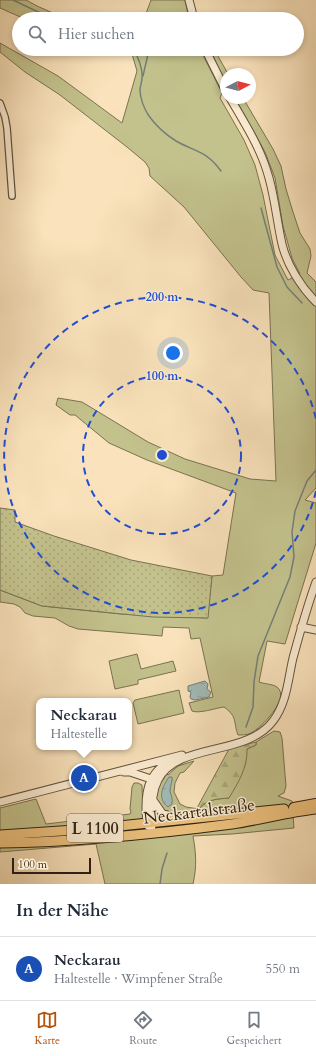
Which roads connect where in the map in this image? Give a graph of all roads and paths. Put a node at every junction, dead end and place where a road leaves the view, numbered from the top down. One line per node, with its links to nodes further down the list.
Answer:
1 (189, 0): 2 (street)
2 (192, 12)
3 (208, 56): 4 (street)
4 (220, 80)
5 (0, 103): 7 (street)
6 (234, 104): 8 (street)
7 (12, 196)
8 (316, 302)
9 (316, 582): 10 (street)
10 (301, 627): 11 (street); 12 (street)
11 (316, 630)
12 (241, 742): 13 (street); 15 (street)
13 (171, 758): 14 (street); 15 (street)
14 (115, 773): 15 (street); 17 (street)
15 (154, 780): 16 (street); 23 (street)
16 (153, 799): 22 (street); 23 (street)
17 (0, 802)
18 (316, 804): 19 (highway)
19 (294, 808): 21 (main road, Neckartalstraße / L 1100); 22 (main road, Neckartalstraße / L 1100)
20 (316, 809): 21 (main road, Neckartalstraße / L 1100)
21 (305, 810): 24 (main road, Neckartalstraße / L 1100)
22 (182, 820): 23 (main road, Neckartalstraße / L 1100)
23 (150, 823): 24 (street); 25 (main road, Neckartalstraße / L 1100)
24 (151, 833): 26 (main road, Neckartalstraße / L 1100)
25 (0, 835)
26 (0, 843)

